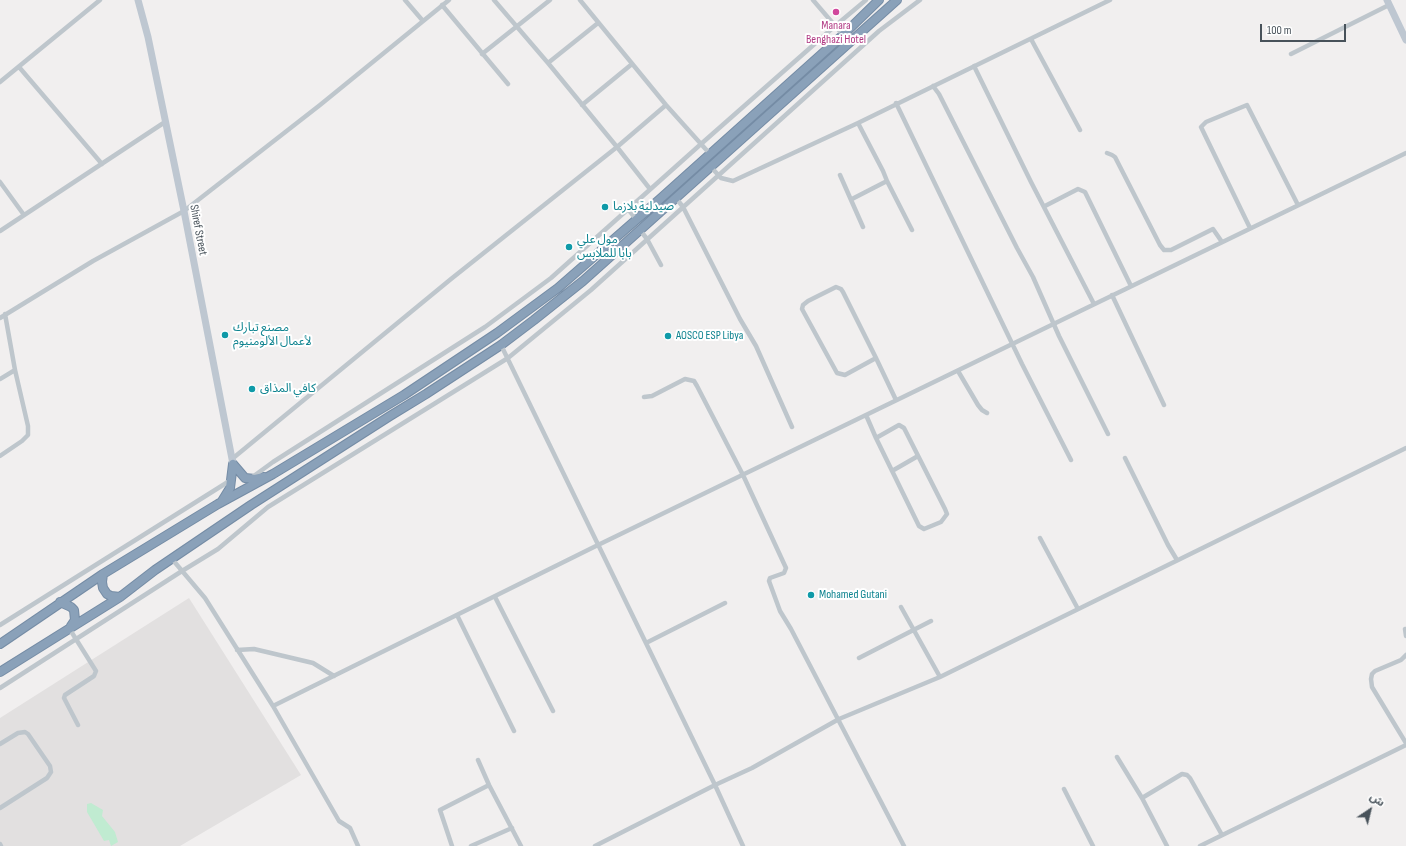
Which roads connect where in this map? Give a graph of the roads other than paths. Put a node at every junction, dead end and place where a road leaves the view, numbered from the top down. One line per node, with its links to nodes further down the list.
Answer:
1 (100, 0): 28 (street)
2 (138, 0): 35 (main road, Shiref Street)
3 (406, 0): 16 (street)
4 (449, 0): 15 (street)
5 (494, 0): 19 (street)
6 (550, 0): 19 (street)
7 (580, 0): 17 (street)
8 (813, 0): 18 (street)
9 (866, 0): 18 (street)
10 (879, 0): 20 (highway)
11 (897, 0): 44 (highway)
12 (920, 0): 46 (street)
13 (1110, 0): 21 (street)
14 (1388, 3): 22 (main road); 24 (street)
15 (442, 5): 16 (street); 23 (street)
16 (423, 21): 56 (street)
17 (598, 23): 25 (street); 26 (street)
18 (835, 26): 20 (street); 38 (street)
19 (517, 27): 23 (street); 25 (street)
20 (843, 34): 42 (highway)
21 (1031, 38): 27 (street); 37 (street)
22 (1406, 40)
23 (482, 54): 30 (street)
24 (1291, 54)
25 (548, 63): 33 (street)
26 (632, 64): 33 (street); 34 (street)
27 (974, 66): 31 (street); 53 (street)
28 (18, 67): 29 (street); 43 (street)
29 (0, 82)
30 (508, 84)
31 (933, 86): 32 (street); 76 (street)
32 (896, 103): 36 (street); 77 (street)
33 (582, 105): 39 (street)
34 (666, 105): 38 (street); 39 (street)
35 (165, 122): 43 (street); 56 (main road, Shiref Street)
36 (858, 123): 46 (street); 48 (street)
37 (1080, 130)
38 (701, 144): 42 (street); 49 (street)
39 (617, 147): 49 (street); 97 (street)
40 (1107, 153): 65 (street)
41 (1406, 153): 52 (street)
42 (710, 154): 58 (highway)
43 (102, 164): 57 (street)
44 (711, 167): 46 (street); 50 (highway)
45 (840, 175): 51 (street)
46 (718, 176): 54 (street)
47 (0, 182): 57 (street)
48 (887, 182): 51 (street); 62 (street)
49 (650, 189): 55 (street)
50 (676, 198): 54 (street); 61 (highway)
51 (852, 199): 59 (street)
52 (1298, 205): 60 (street); 60 (street)
53 (1044, 206): 70 (street); 73 (street)
54 (683, 207): 64 (street); 89 (street)
55 (628, 209): 58 (street); 102 (street)
56 (184, 211): 74 (street); 97 (main road, Shiref Street)
57 (24, 215): 63 (street)
58 (636, 219): 99 (highway)
59 (863, 227)
60 (1250, 228): 65 (street)
61 (640, 230): 64 (street); 66 (highway)
62 (912, 230)
63 (0, 231)
64 (647, 239): 67 (street); 68 (street)
65 (1222, 242): 70 (street)
66 (608, 258): 68 (street); 69 (highway)
67 (661, 265)
68 (616, 268): 71 (street)
69 (583, 281): 71 (street); 78 (highway)
70 (1131, 286): 72 (street)
71 (591, 290): 79 (street)
72 (1112, 295): 73 (street); 86 (street)
73 (1094, 304): 76 (street)
74 (5, 314): 75 (street); 81 (street)
75 (0, 318)
76 (1054, 323): 77 (street); 90 (street)
77 (1013, 344): 82 (street); 96 (street)
78 (500, 345): 79 (street); 106 (highway)
79 (508, 358): 105 (street); 108 (street)
80 (876, 358): 80 (street); 85 (street)
81 (15, 370): 83 (street); 93 (street)
82 (958, 371): 85 (street); 87 (street)
83 (0, 379)
84 (644, 396): 100 (street)
85 (896, 400): 88 (street)
86 (1164, 405)
87 (987, 412)
88 (866, 415): 91 (street); 100 (street)
89 (792, 428)
90 (1108, 434)
91 (876, 438): 94 (street); 98 (street)
92 (1406, 448): 107 (street)
93 (1, 454)
94 (918, 456): 98 (street); 98 (street)
95 (1125, 458): 107 (street)
96 (1071, 460)
97 (233, 462): 101 (highway); 102 (highway)
98 (892, 471)
99 (273, 474): 102 (highway); 103 (highway)
100 (743, 475): 105 (street); 135 (street)
101 (232, 479): 103 (highway); 118 (street)
102 (250, 479)
103 (218, 504): 109 (highway)
104 (1040, 538): 115 (street)
105 (598, 545): 111 (street); 124 (street)
106 (172, 559): 108 (street); 110 (highway)
107 (1177, 560): 115 (street)
108 (182, 571): 123 (street); 126 (street)
109 (103, 574): 110 (highway); 112 (highway)
110 (120, 597): 119 (highway)
111 (495, 597): 116 (street); 134 (street)
112 (60, 602): 119 (highway); 125 (highway)
113 (725, 603): 124 (street)
114 (901, 608): 121 (street)
115 (1078, 609): 131 (street)
116 (457, 615): 130 (street); 137 (street)
117 (931, 621): 121 (street)
118 (0, 624)
119 (69, 628): 123 (street); 129 (highway)
120 (1405, 629): 122 (street)
121 (914, 630): 128 (street); 131 (street)
122 (1406, 636)
123 (76, 639): 132 (street); 136 (street)
124 (646, 643): 143 (street)
125 (0, 644)
126 (237, 650): 130 (street); 133 (street)
127 (1406, 655): 139 (street)
128 (859, 658)
129 (0, 672)
130 (334, 676): 133 (street)
131 (940, 677): 135 (street)
132 (0, 688)
133 (273, 706): 150 (street)
134 (553, 711)
135 (839, 719): 143 (street); 156 (street)
136 (78, 725)
137 (514, 731)
138 (0, 744): 146 (street)
139 (1406, 744): 148 (street)
140 (1117, 757): 145 (street)
141 (478, 760): 142 (street)
142 (489, 785): 147 (street); 151 (street)
143 (715, 785): 154 (street); 155 (street)
144 (1064, 789): 157 (street)
145 (1142, 798): 148 (street); 158 (street)
146 (0, 808)
147 (512, 828): 152 (street); 153 (street)
148 (1222, 835): 149 (street)
149 (1208, 844): 159 (street)
150 (358, 846)
151 (452, 846)
152 (471, 846)
153 (522, 846)
154 (594, 846)
155 (743, 846)
156 (904, 846)
157 (1093, 846)
158 (1167, 846)
159 (1200, 846)

